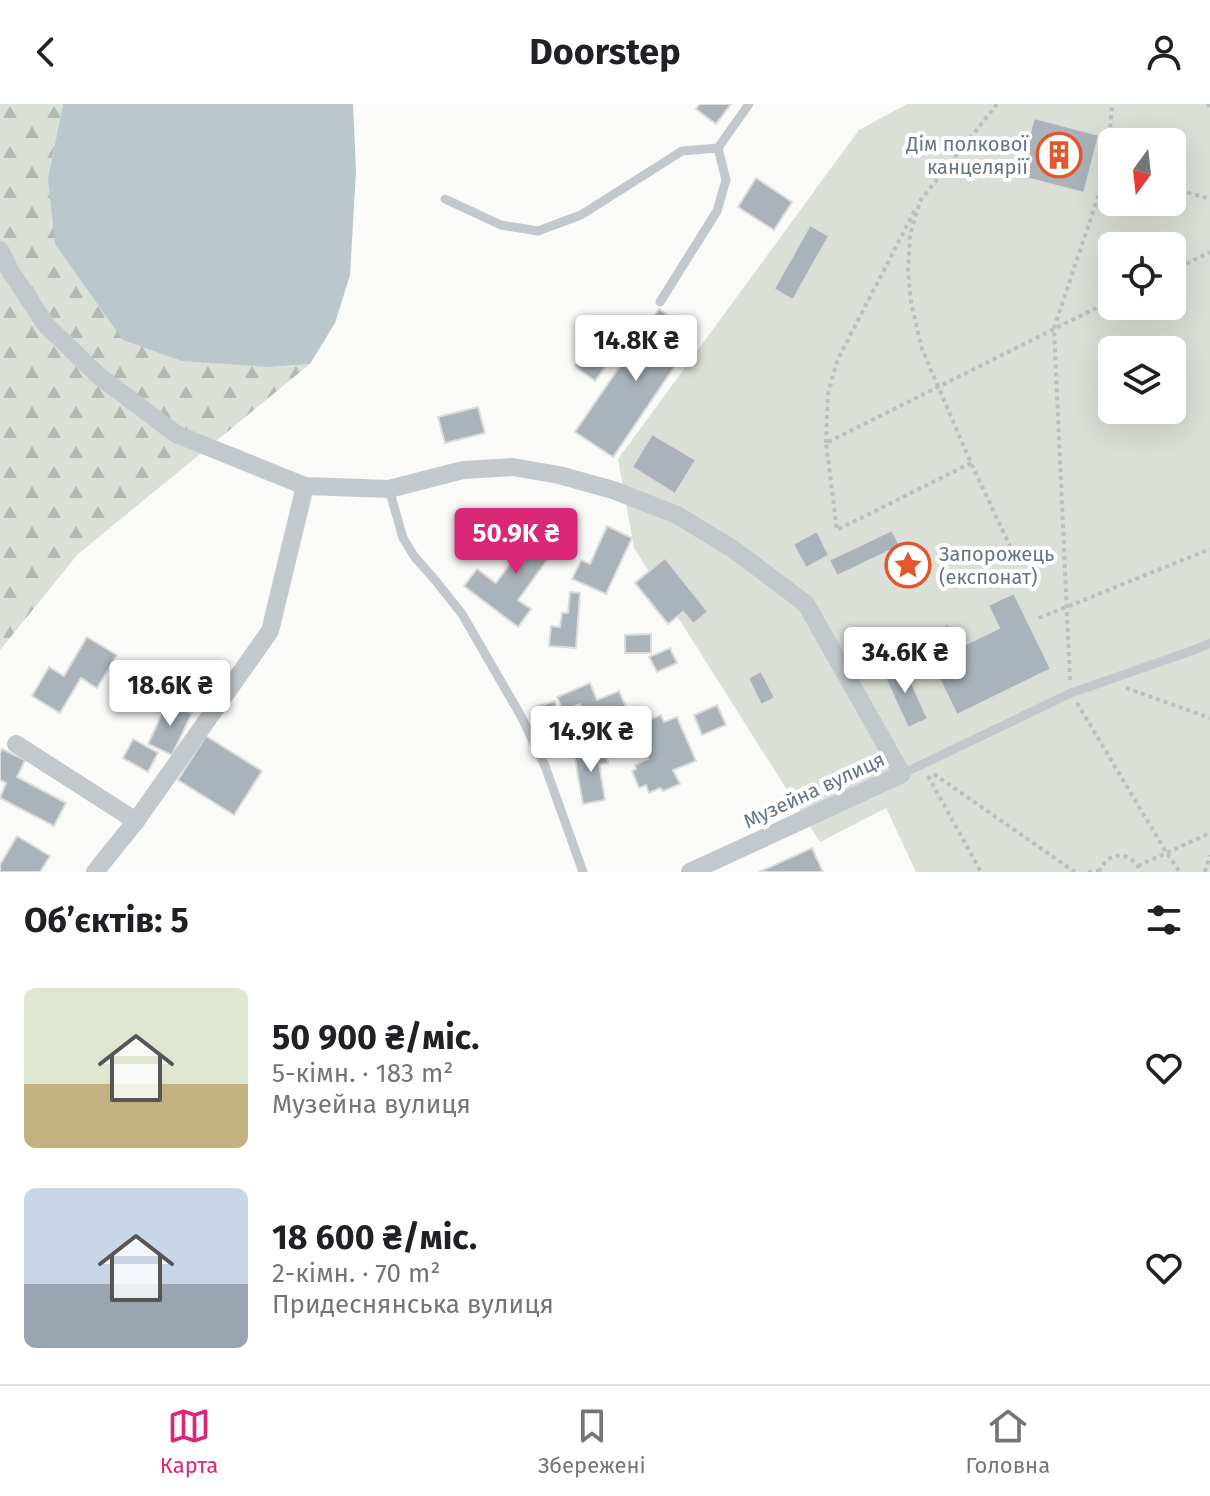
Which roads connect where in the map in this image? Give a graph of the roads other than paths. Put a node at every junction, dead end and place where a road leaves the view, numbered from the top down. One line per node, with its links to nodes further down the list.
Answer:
1 (749, 104): 2 (lane)
2 (718, 148): 3 (lane); 5 (lane)
3 (445, 199)
4 (0, 250): 6 (street, Музейна вулиця)
5 (660, 302)
6 (305, 486): 7 (street, Музейна вулиця); 11 (street)
7 (389, 489): 10 (street, Музейна вулиця); 13 (lane)
8 (1210, 643): 10 (lane)
9 (16, 744): 11 (street)
10 (902, 774): 14 (street, Музейна вулиця)
11 (136, 821): 12 (street)
12 (95, 872)
13 (583, 872)
14 (690, 872)

